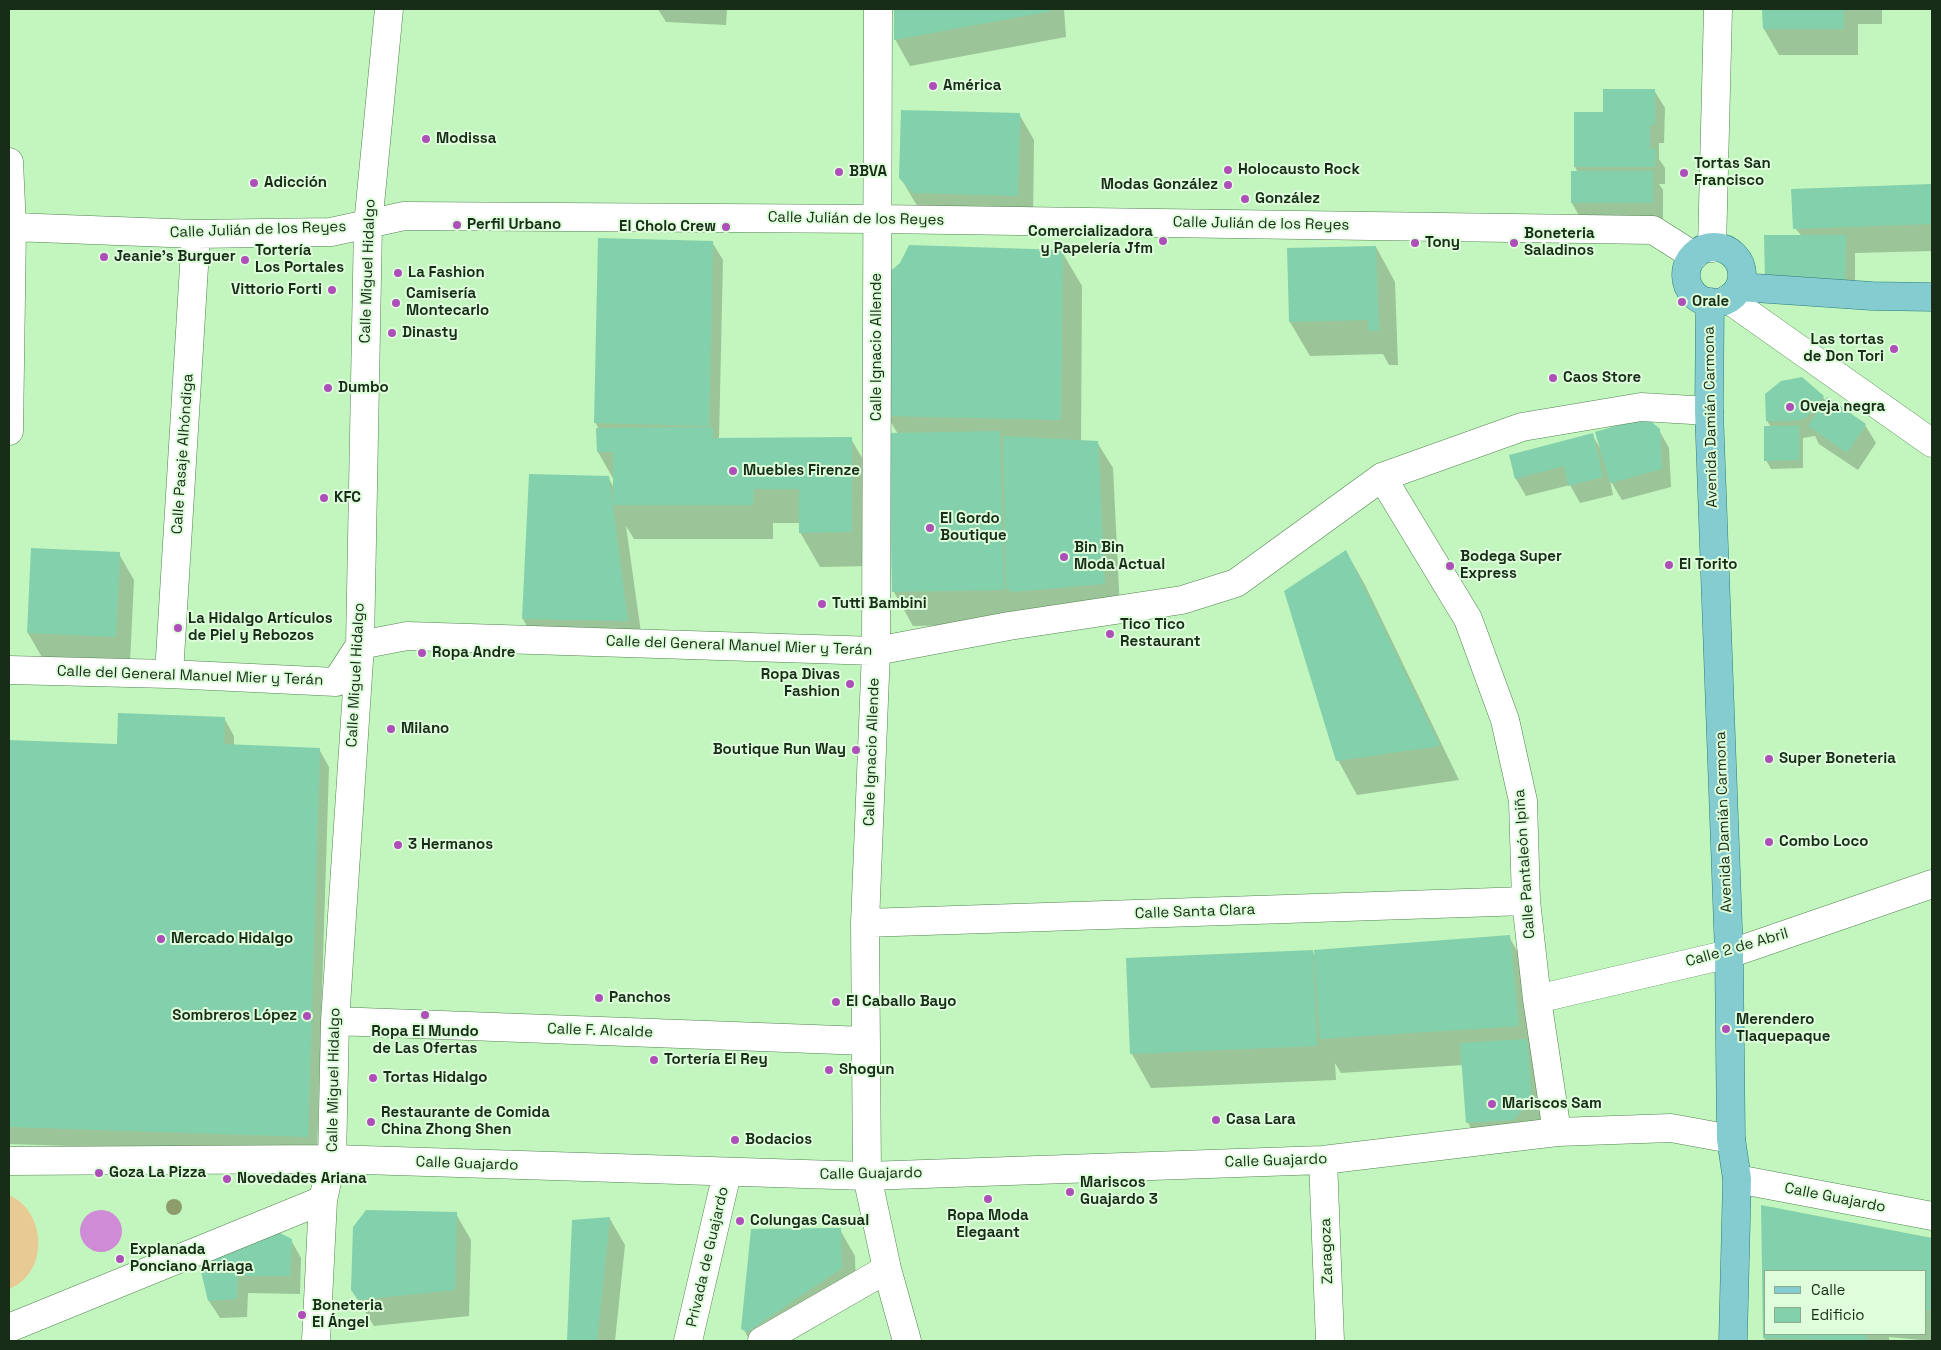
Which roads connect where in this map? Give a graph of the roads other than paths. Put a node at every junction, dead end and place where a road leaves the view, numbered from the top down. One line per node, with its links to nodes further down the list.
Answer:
1 (389, 9): 6 (street, Calle Miguel Hidalgo)
2 (878, 9): 5 (street, Calle Ignacio Allende)
3 (1718, 9): 9 (street)
4 (9, 162): 7 (street)
5 (878, 219): 6 (street, Calle Julián de los Reyes); 9 (street, Calle Julián de los Reyes); 18 (street, Calle Ignacio Allende)
6 (368, 225): 8 (street, Calle Julián de los Reyes); 17 (street, Calle Miguel Hidalgo)
7 (12, 227): 8 (street, Calle Julián de los Reyes); 12 (street)
8 (196, 234): 20 (street, Calle Pasaje Alhóndiga)
9 (1703, 252): 10 (main road); 10 (main road)
10 (1726, 296): 11 (main road); 13 (main road, Avenida Damián Carmona); 15 (street)
11 (1932, 297)
12 (10, 387): 14 (street)
13 (1709, 410): 16 (street, Calle del General Manuel Mier y Terán); 24 (main road, Avenida Damián Carmona)
14 (9, 432)
15 (1932, 443)
16 (1382, 477): 18 (street, Calle del General Manuel Mier y Terán); 22 (street, Calle Pantaleón Ipiña)
17 (360, 645): 18 (street, Calle del General Manuel Mier y Terán); 20 (street, Calle del General Manuel Mier y Terán); 26 (street, Calle Miguel Hidalgo)
18 (876, 651): 23 (street, Calle Ignacio Allende)
19 (9, 670): 20 (street, Calle del General Manuel Mier y Terán)
20 (169, 674)
21 (1932, 884): 24 (street, Calle 2 de Abril)
22 (1526, 901): 23 (street, Calle Santa Clara); 25 (street, Calle Pantaleón Ipiña)
23 (865, 923): 27 (street, Calle Ignacio Allende)
24 (1729, 954): 25 (street, Calle 2 de Abril); 29 (main road, Avenida Damián Carmona)
25 (1537, 999): 28 (street, Calle Pantaleón Ipiña)
26 (335, 1022): 27 (street, Calle F. Alcalde); 30 (street, Calle Miguel Hidalgo)
27 (866, 1041): 34 (street, Calle Ignacio Allende)
28 (1557, 1132): 29 (street, Calle Guajardo); 31 (street, Calle Guajardo)
29 (1732, 1139): 35 (main road, Avenida Damián Carmona)
30 (332, 1159): 32 (street, Calle Guajardo); 33 (street, Calle Guajardo); 36 (street, Calle Miguel Hidalgo)
31 (1323, 1160): 34 (street, Calle Guajardo); 44 (street, Zaragoza)
32 (9, 1161)
33 (728, 1173): 34 (street, Calle Guajardo); 41 (street, Privada de Guajardo)
34 (867, 1176): 38 (street, Calle Ignacio Allende)
35 (1737, 1179): 37 (street, Calle Guajardo); 45 (main road, Avenida Damián Carmona)
36 (323, 1200): 39 (street); 40 (street, Calle Miguel Hidalgo)
37 (1932, 1216)
38 (887, 1269): 42 (street); 43 (street, Calle Ignacio Allende)
39 (9, 1328)
40 (316, 1341)
41 (688, 1341)
42 (762, 1341)
43 (906, 1341)
44 (1330, 1341)
45 (1734, 1341)

